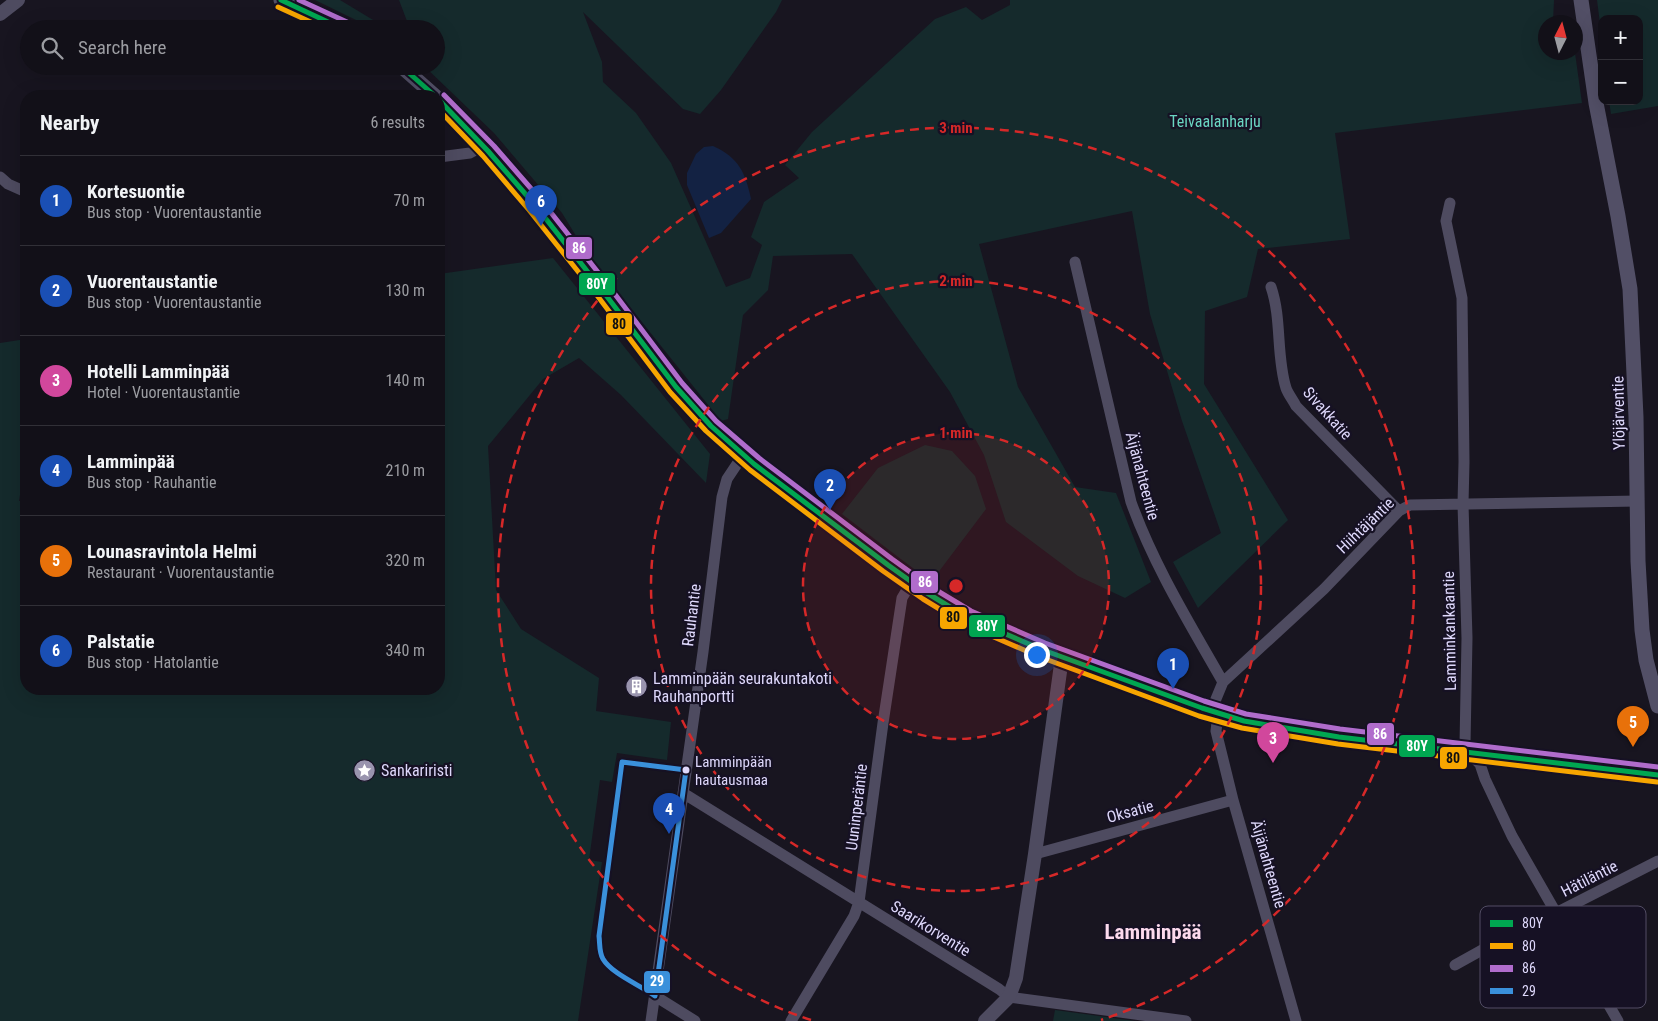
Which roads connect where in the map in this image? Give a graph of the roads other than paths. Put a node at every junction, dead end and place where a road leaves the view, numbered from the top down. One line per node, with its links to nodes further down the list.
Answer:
1 (18, 0): 4 (street)
2 (281, 0): 5 (main road)
3 (1581, 0): 17 (main road, Ylöjärventie)
4 (0, 14)
5 (324, 20)
6 (411, 75): 7 (main road)
7 (427, 90)
8 (445, 106): 9 (main road)
9 (482, 146): 10 (street); 16 (main road)
10 (445, 156)
11 (0, 177): 12 (street)
12 (20, 189)
13 (1450, 203): 18 (street, Lamminkankaantie)
14 (1075, 262): 22 (street, Äijänahteentie)
15 (1271, 287): 19 (street, Sivakkatie)
16 (742, 454): 20 (main road); 27 (street, Rauhantie)
17 (1638, 501): 18 (street, Hiihtäjäntie); 23 (main road, Ylöjärventie)
18 (1463, 504): 19 (street, Hiihtäjäntie); 25 (street, Lamminkankaantie)
19 (1400, 511): 22 (street, Hiihtäjäntie)
20 (911, 583): 21 (main road); 31 (street, Uuninperäntie)
21 (1062, 657): 24 (main road); 29 (street)
22 (1223, 682): 24 (street, Hiihtäjäntie)
23 (1658, 706)
24 (1215, 713): 25 (main road); 28 (street, Äijänahteentie)
25 (1470, 754): 26 (main road); 32 (street, Lamminkankaantie)
26 (1658, 775)
27 (683, 794): 31 (street, Saarikorventie); 36 (street, Rauhantie)
28 (1233, 800): 29 (street, Oksatie); 44 (street, Äijänahteentie)
29 (1035, 854): 37 (street)
30 (1658, 861): 33 (street, Hätiläntie)
31 (860, 902): 37 (street, Saarikorventie); 41 (street, Uuninperäntie)
32 (1552, 906)
33 (1570, 906)
34 (1480, 951): 35 (street, Hätiläntie)
35 (1455, 965)
36 (655, 996): 39 (street, Rauhantie); 40 (street)
37 (1008, 997): 42 (street); 43 (street, Saarikorventie)
38 (1611, 1008): 45 (street, Lamminkankaantie)
39 (651, 1021)
40 (696, 1021)
41 (791, 1021)
42 (985, 1021)
43 (1186, 1021)
44 (1296, 1021)
45 (1618, 1021)

